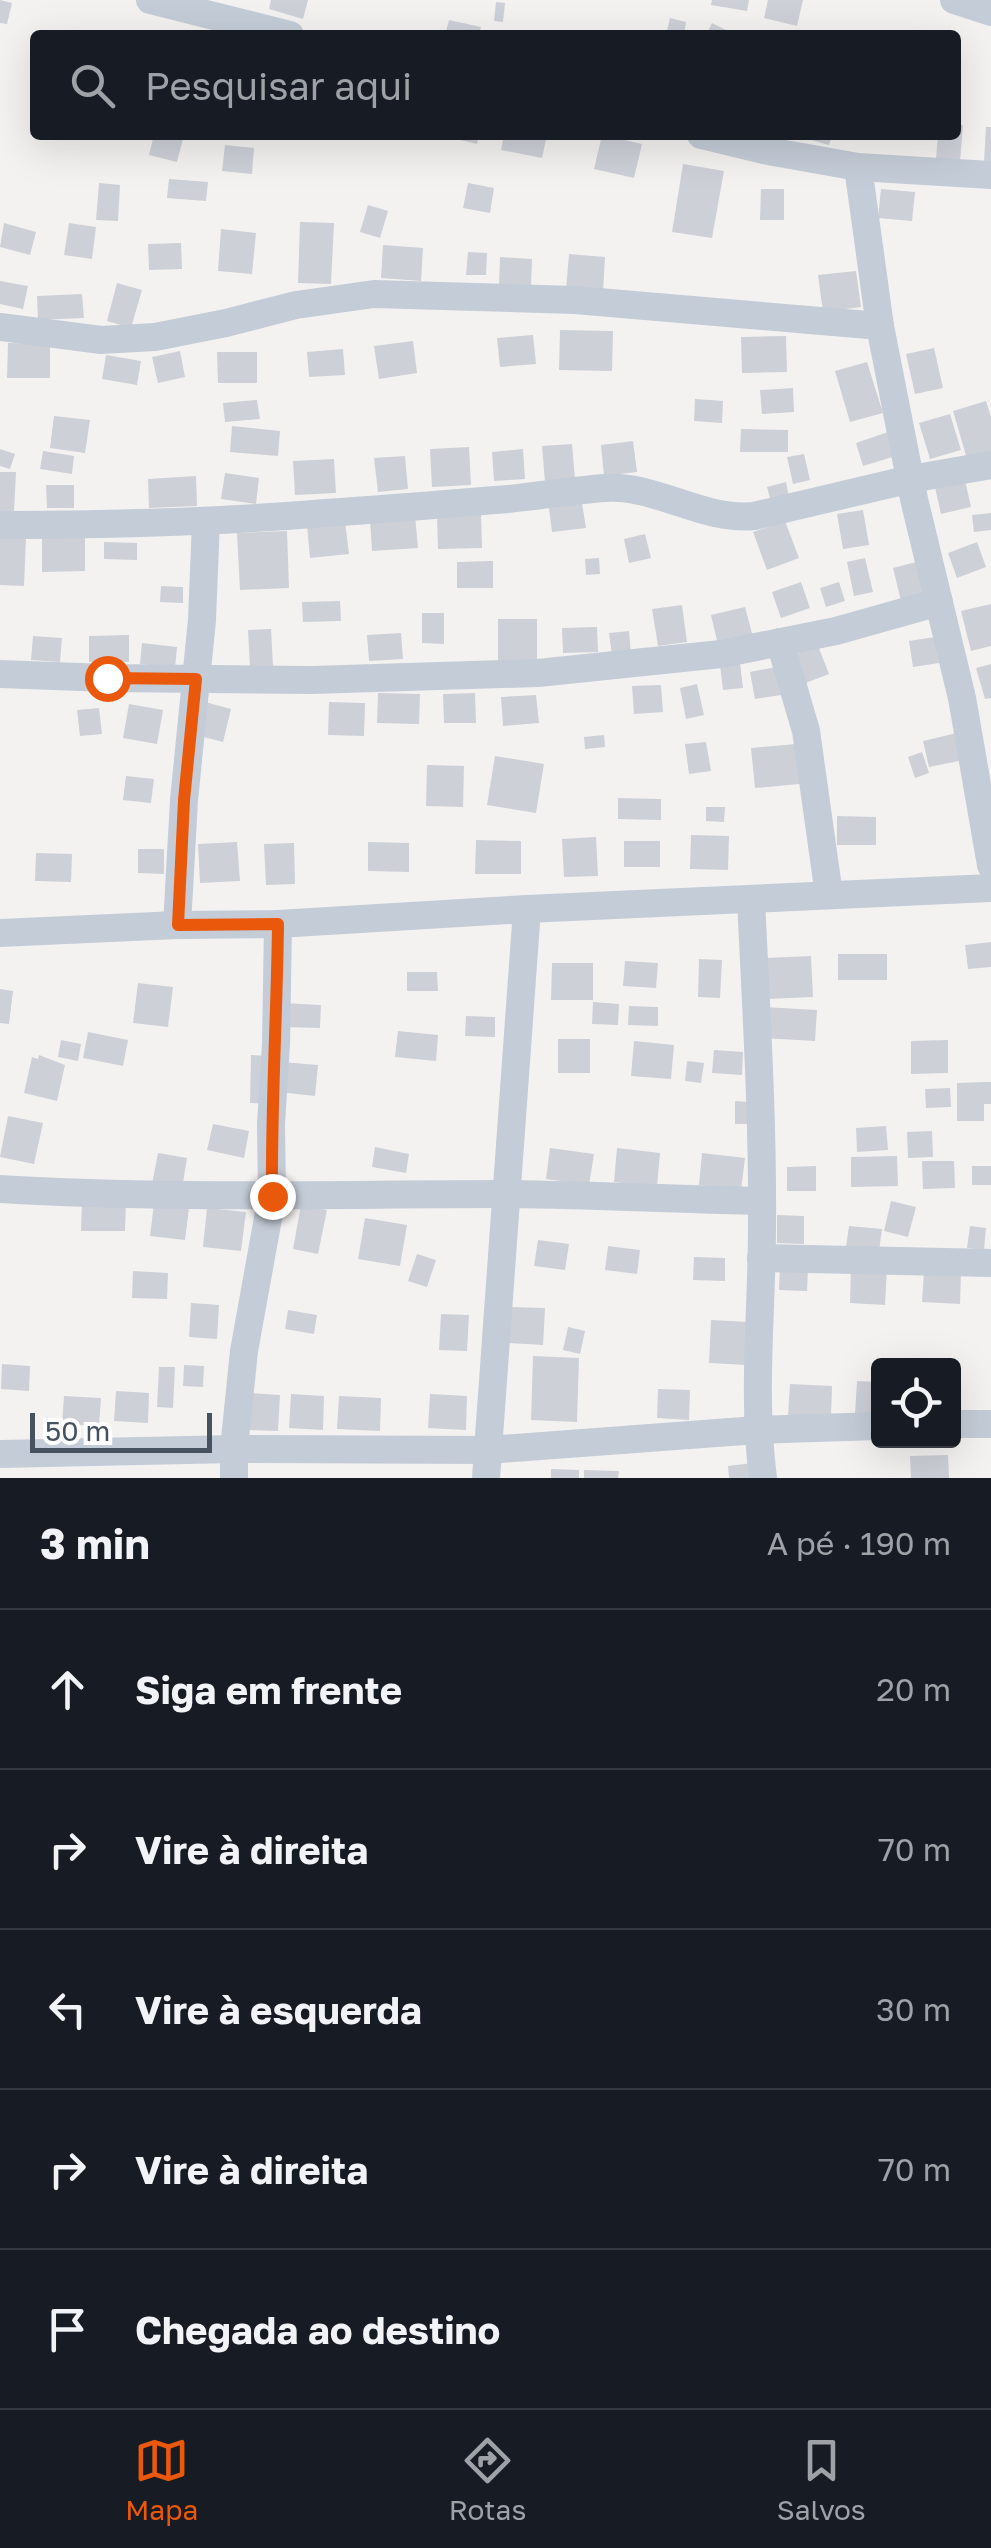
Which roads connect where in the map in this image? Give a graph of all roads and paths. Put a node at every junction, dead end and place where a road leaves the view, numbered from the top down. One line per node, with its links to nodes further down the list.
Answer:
1 (150, 0): 4 (street)
2 (954, 0): 3 (street)
3 (991, 12)
4 (270, 30)
5 (723, 140): 6 (street)
6 (858, 166): 7 (street); 8 (street)
7 (991, 175)
8 (880, 326): 9 (street); 11 (street)
9 (0, 327)
10 (991, 466): 11 (street)
11 (911, 479): 12 (street); 14 (street)
12 (206, 521): 13 (street); 17 (street)
13 (0, 526)
14 (939, 602): 15 (street); 18 (street)
15 (780, 642): 17 (street); 20 (street)
16 (0, 674): 17 (street)
17 (196, 679): 24 (street)
18 (991, 865)
19 (991, 888): 20 (street)
20 (829, 895): 21 (street)
21 (750, 899): 22 (street); 29 (street)
22 (527, 909): 23 (street); 27 (street)
23 (278, 924): 24 (street); 28 (street)
24 (178, 925): 25 (street)
25 (0, 933)
26 (0, 1189): 28 (street)
27 (506, 1194): 28 (street); 29 (street); 37 (street)
28 (272, 1196): 36 (street)
29 (762, 1201): 30 (street)
30 (761, 1258): 31 (street); 35 (street)
31 (991, 1263)
32 (961, 1424): 33 (street)
33 (991, 1424)
34 (871, 1426): 35 (street)
35 (757, 1430): 37 (street); 41 (street)
36 (234, 1449): 37 (street); 38 (street); 39 (street)
37 (487, 1450): 40 (street)
38 (0, 1454)
39 (234, 1478)
40 (486, 1478)
41 (763, 1478)

